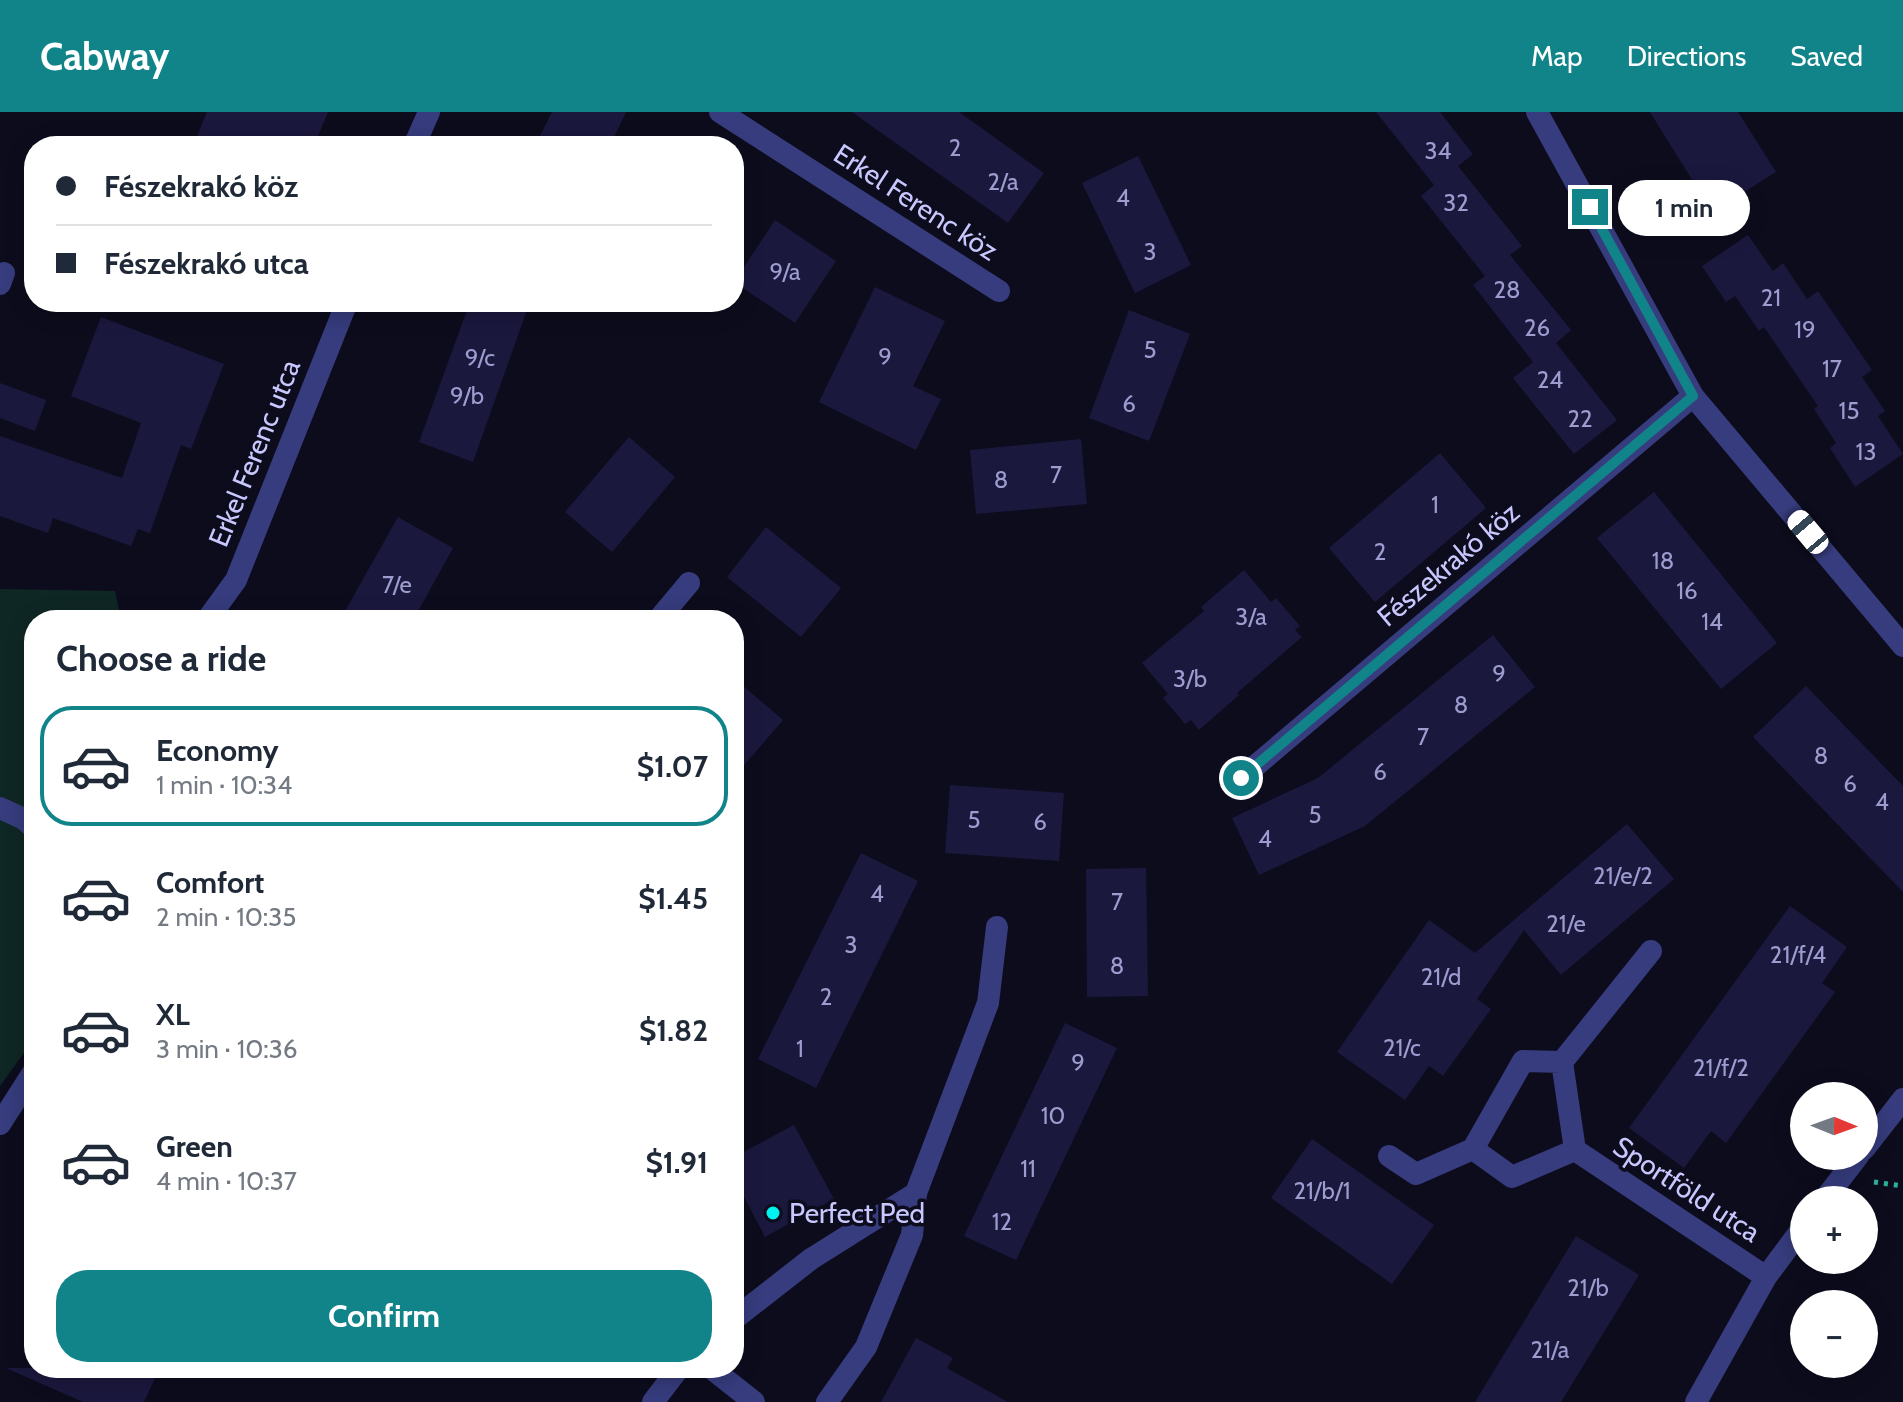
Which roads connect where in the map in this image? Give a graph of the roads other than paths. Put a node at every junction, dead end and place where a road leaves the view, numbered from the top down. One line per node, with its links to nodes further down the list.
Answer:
1 (429, 112): 4 (street)
2 (720, 112): 5 (street, Erkel Ferenc köz)
3 (1537, 112): 7 (street)
4 (418, 136)
5 (999, 291)
6 (343, 312): 9 (street, Erkel Ferenc utca)
7 (1693, 396): 11 (street); 12 (street, Fészekrakó köz)
8 (689, 583): 10 (street)
9 (214, 610)
10 (666, 610)
11 (1903, 646)
12 (1241, 778)
13 (0, 808): 14 (street)
14 (24, 817)
15 (24, 821): 16 (street)
16 (0, 830)
17 (997, 927): 29 (street)
18 (1651, 951): 19 (street)
19 (1562, 1062): 24 (street); 25 (street, Sportföld utca)
20 (24, 1087): 22 (street)
21 (1903, 1099): 23 (street)
22 (0, 1124)
23 (1878, 1131)
24 (1473, 1149): 25 (street, Sportföld utca); 26 (street)
25 (1575, 1150): 31 (street, Sportföld utca)
26 (1389, 1156)
27 (1847, 1170): 28 (street)
28 (1835, 1186)
29 (916, 1193): 32 (street); 37 (street)
30 (1790, 1245): 31 (street, Sportföld utca)
31 (1766, 1277): 38 (street, Sportföld utca)
32 (744, 1311)
33 (671, 1378): 35 (street)
34 (724, 1378): 36 (street)
35 (653, 1402)
36 (754, 1402)
37 (827, 1402)
38 (1696, 1402)

